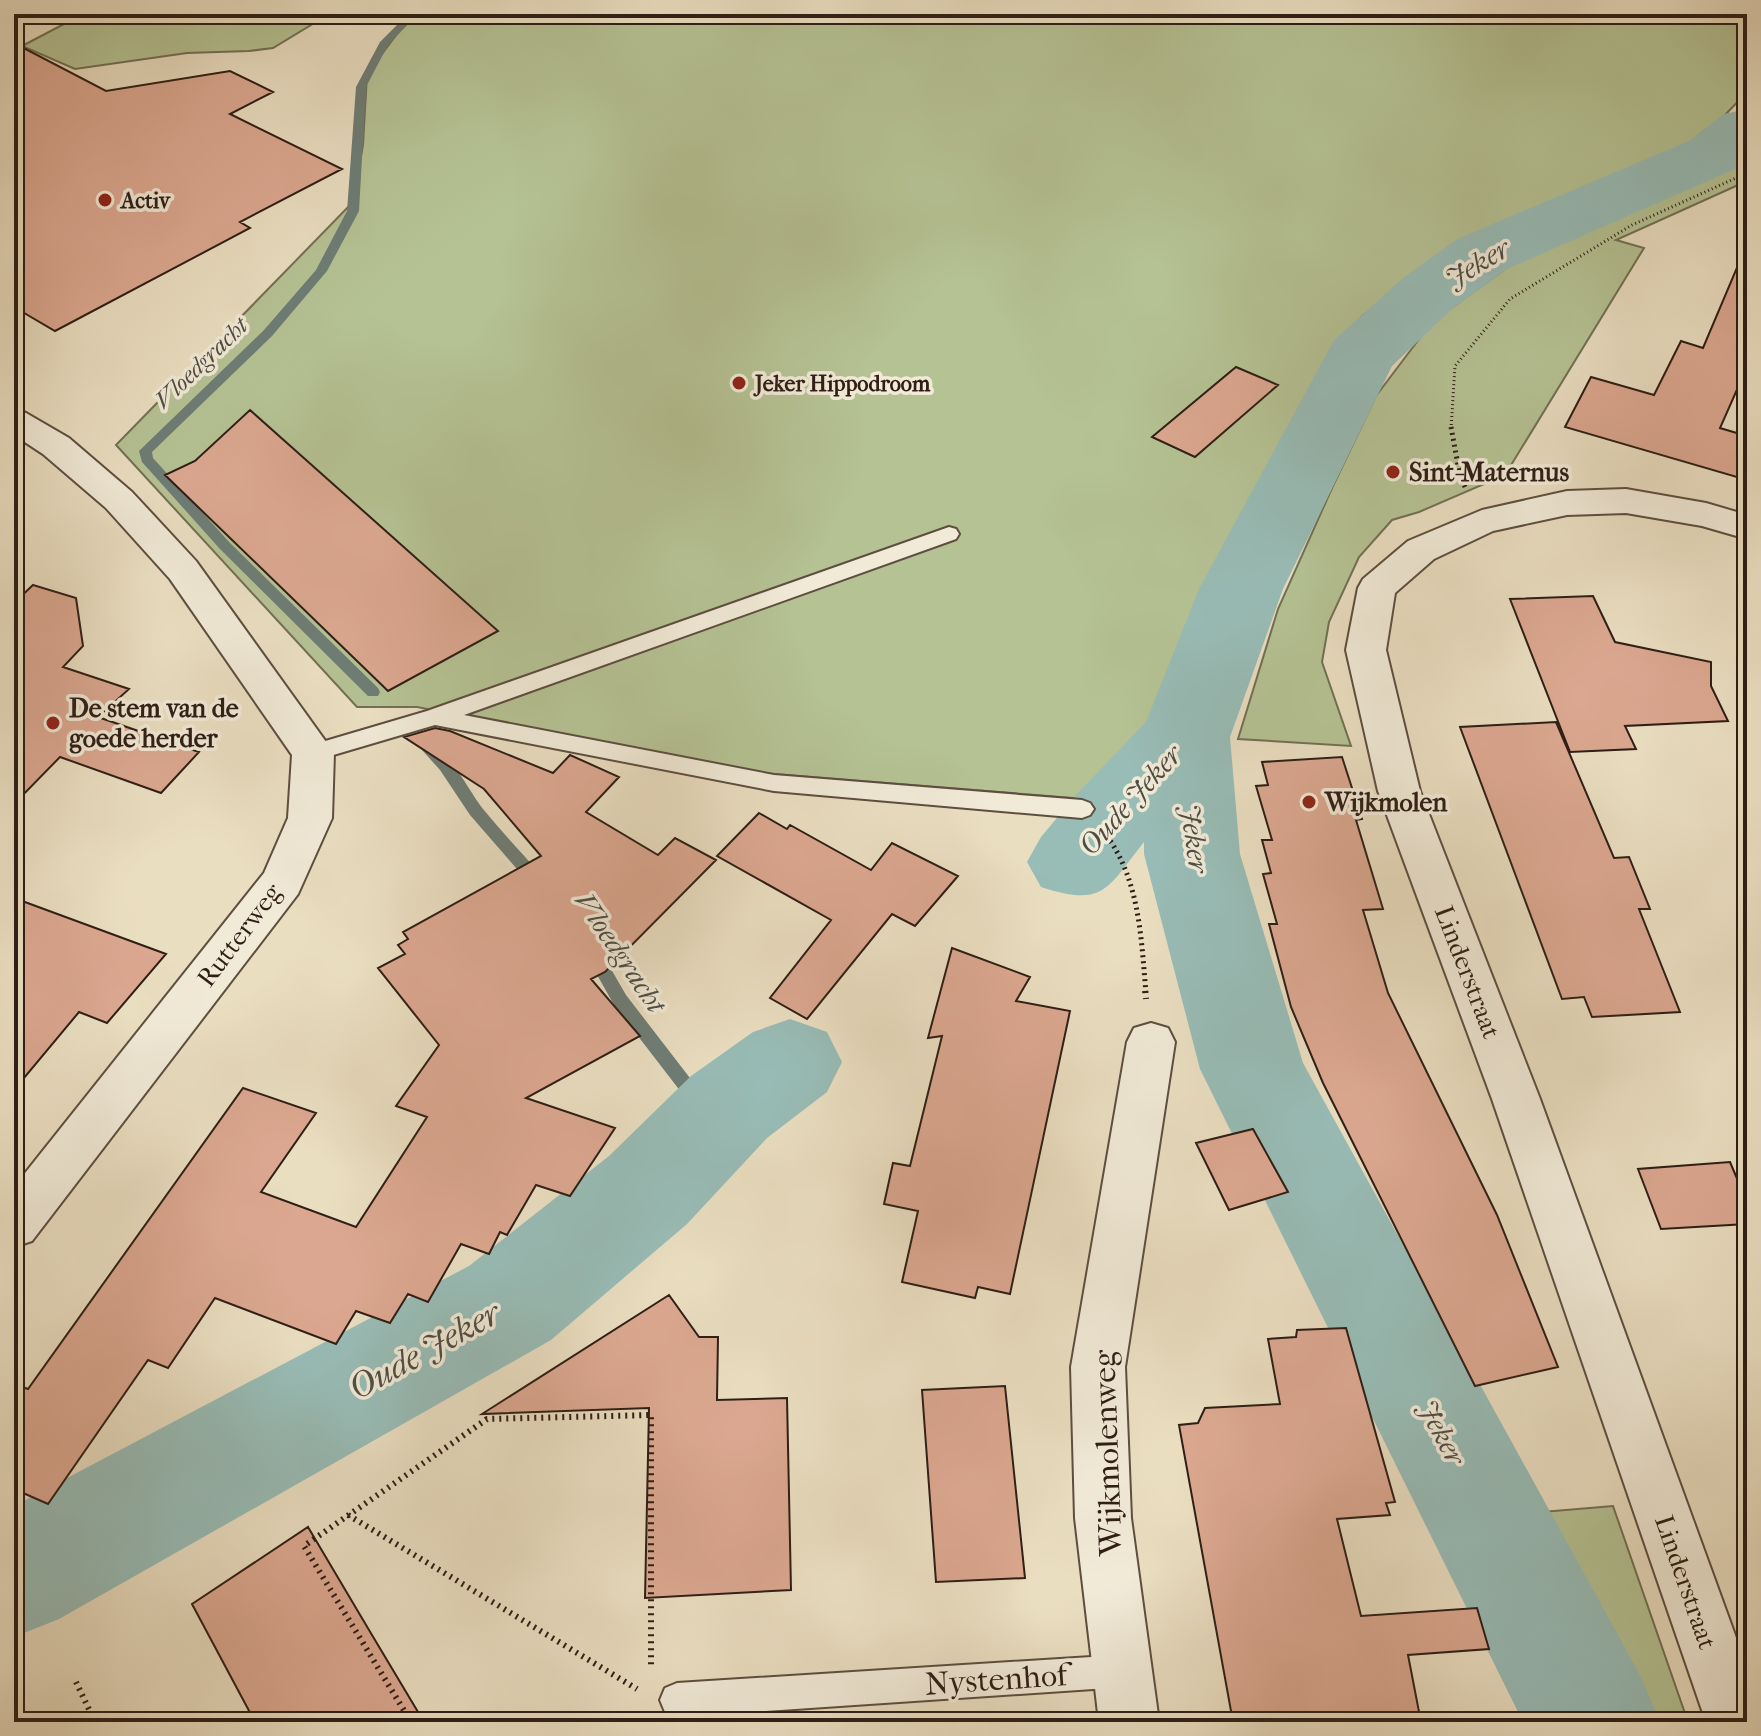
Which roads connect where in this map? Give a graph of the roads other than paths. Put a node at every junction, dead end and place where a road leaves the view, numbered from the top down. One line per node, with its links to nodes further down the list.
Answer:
1 (14, 420): 5 (street)
2 (1747, 527): 11 (street, Linderstraat)
3 (949, 534): 4 (lane)
4 (435, 717): 5 (lane); 6 (lane)
5 (313, 753): 8 (street, Rutterweg)
6 (1082, 809)
7 (1151, 1042): 9 (street, Wijkmolenweg)
8 (14, 1225)
9 (1126, 1696): 10 (lane, Nystenhof)
10 (664, 1699)
11 (1736, 1722)

